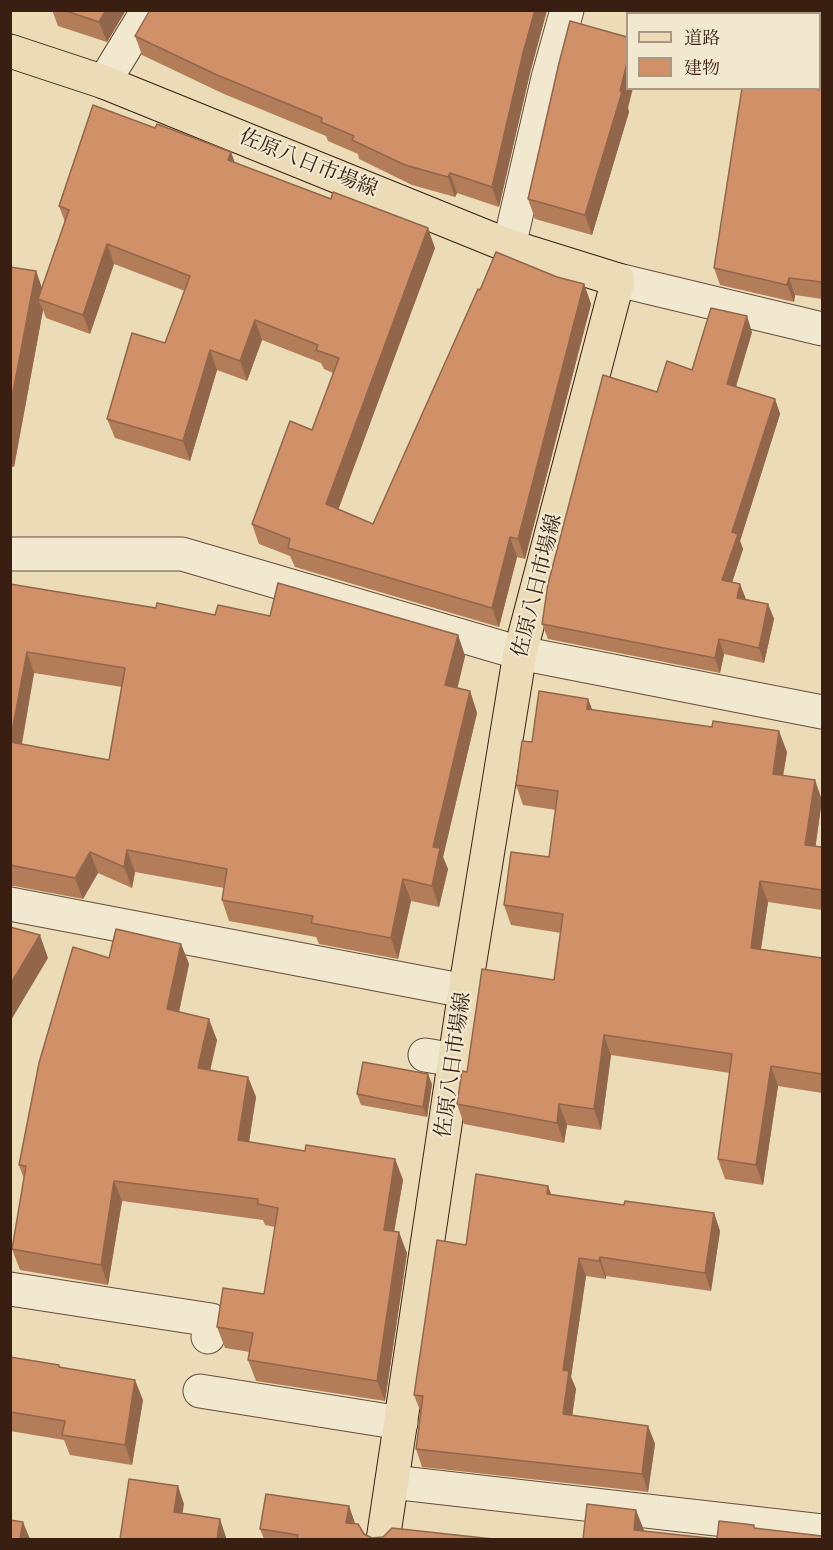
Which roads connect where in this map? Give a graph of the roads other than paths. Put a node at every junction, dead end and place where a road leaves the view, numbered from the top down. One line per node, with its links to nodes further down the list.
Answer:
1 (148, 10): 4 (street)
2 (567, 10): 5 (street)
3 (10, 51): 4 (main road, 佐原八日市場線)
4 (104, 82): 5 (main road, 佐原八日市場線)
5 (509, 246): 6 (main road, 佐原八日市場線)
6 (618, 280): 7 (street); 9 (main road, 佐原八日市場線)
7 (822, 329)
8 (10, 554): 9 (street)
9 (520, 653): 10 (street); 12 (main road, 佐原八日市場線)
10 (822, 712)
11 (10, 904): 12 (street)
12 (465, 991): 16 (main road, 佐原八日市場線)
13 (10, 1289): 14 (street)
14 (208, 1337)
15 (200, 1391): 16 (street)
16 (401, 1423): 17 (main road, 佐原八日市場線)
17 (392, 1482): 18 (street); 19 (main road, 佐原八日市場線)
18 (822, 1531)
19 (383, 1539)

